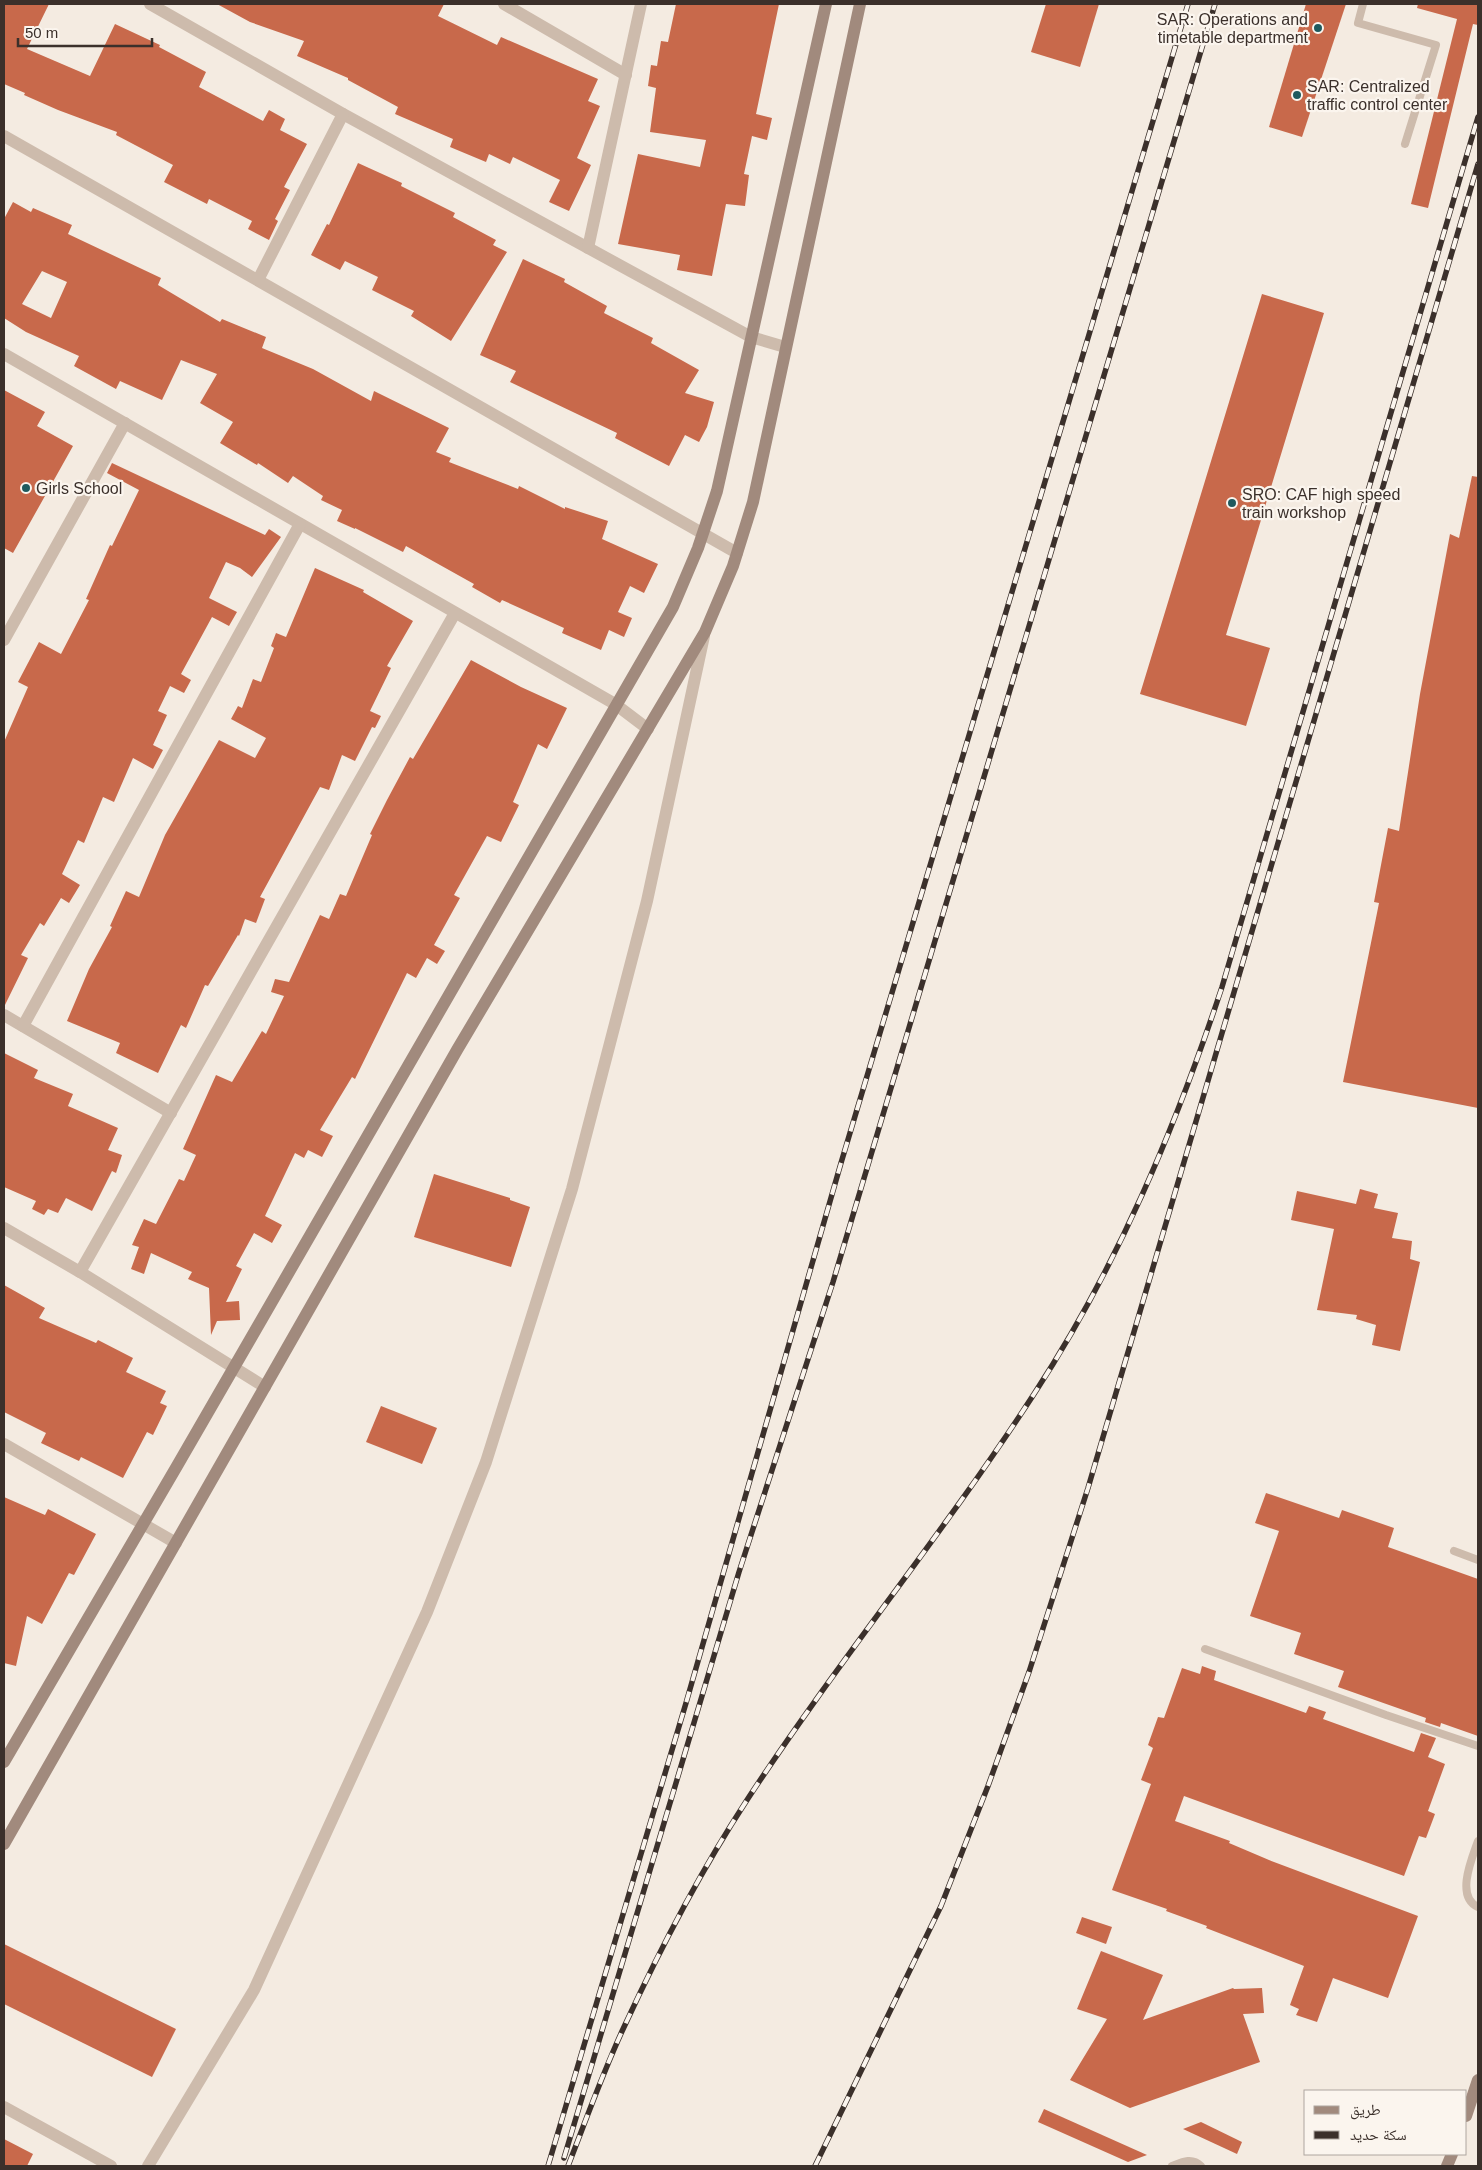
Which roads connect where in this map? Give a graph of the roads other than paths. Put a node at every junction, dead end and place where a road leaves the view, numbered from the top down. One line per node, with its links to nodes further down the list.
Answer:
1 (150, 4): 8 (street)
2 (504, 4): 7 (street)
3 (641, 4): 7 (street)
4 (826, 4): 13 (street)
5 (860, 4): 14 (street)
6 (1363, 4): 10 (lane)
7 (626, 75): 11 (street)
8 (343, 114): 11 (street); 12 (street)
9 (4, 136): 12 (street)
10 (1405, 144)
11 (588, 248): 13 (street)
12 (258, 280): 18 (street)
13 (751, 337): 14 (street); 18 (street)
14 (786, 347): 19 (street)
15 (4, 354): 16 (street)
16 (125, 423): 17 (street); 22 (street)
17 (300, 524): 20 (street); 26 (street)
18 (703, 532): 19 (street); 23 (street)
19 (737, 553): 21 (street)
20 (455, 613): 23 (street); 27 (street)
21 (705, 632): 24 (street); 47 (street)
22 (4, 640)
23 (615, 704): 24 (street); 30 (street)
24 (648, 729): 31 (street)
25 (4, 1015): 26 (street)
26 (23, 1026): 27 (street)
27 (171, 1113): 29 (street)
28 (4, 1228): 29 (street)
29 (80, 1272): 30 (street)
30 (234, 1367): 31 (street); 33 (street)
31 (265, 1387): 34 (street)
32 (4, 1444): 33 (street)
33 (144, 1523): 34 (street); 39 (street)
34 (176, 1543): 41 (street)
35 (1454, 1551): 36 (lane)
36 (1478, 1560)
37 (1205, 1649): 38 (lane)
38 (1478, 1746)
39 (4, 1762)
40 (1478, 1840): 42 (lane)
41 (4, 1844)
42 (1478, 1907)
43 (1478, 2080): 45 (street)
44 (4, 2107): 46 (street)
45 (1467, 2113)
46 (111, 2166)
47 (148, 2166)
48 (1172, 2166): 49 (lane)
49 (1201, 2166)

